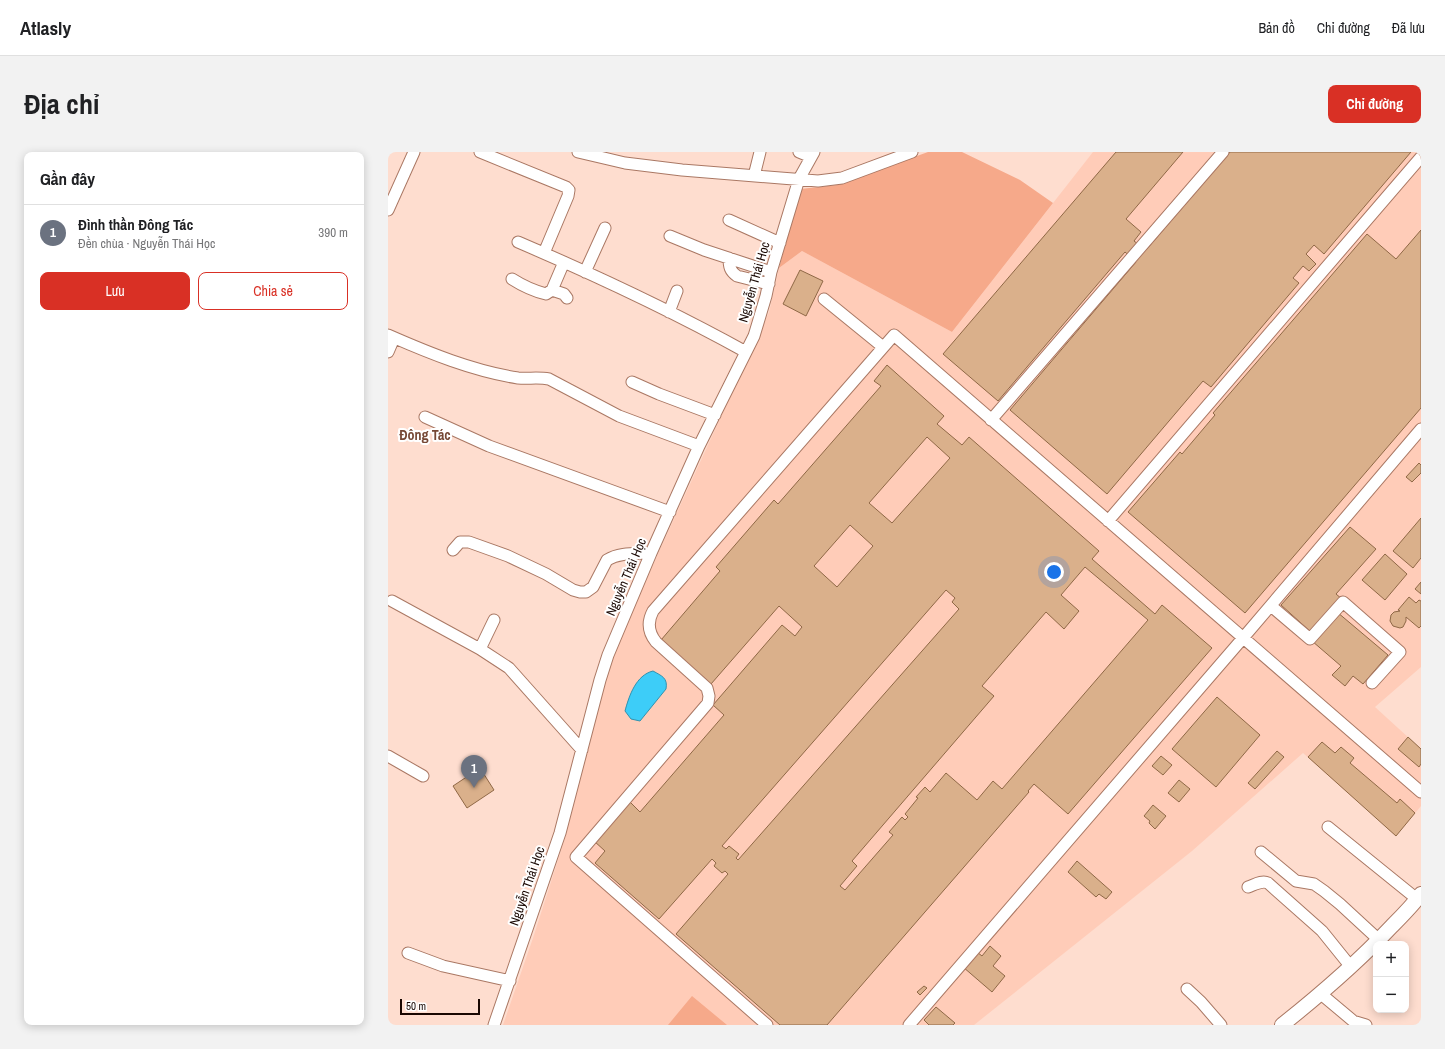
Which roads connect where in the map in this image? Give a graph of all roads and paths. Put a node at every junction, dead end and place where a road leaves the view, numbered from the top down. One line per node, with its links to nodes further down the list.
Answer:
1 (414, 152): 12 (street)
2 (480, 152): 18 (street)
3 (578, 152): 10 (street)
4 (760, 152): 10 (street)
5 (799, 152): 8 (street)
6 (912, 152): 11 (street)
7 (1223, 152): 37 (street)
8 (812, 154): 11 (street, Nguyễn Thái Học)
9 (1421, 157): 41 (street)
10 (754, 176): 11 (street)
11 (799, 179): 17 (street, Nguyễn Thái Học)
12 (388, 210)
13 (728, 220): 17 (street)
14 (605, 228): 21 (street)
15 (670, 236): 19 (street)
16 (518, 242): 18 (street)
17 (780, 243): 22 (street, Nguyễn Thái Học)
18 (544, 253): 20 (street)
19 (729, 258): 22 (street); 24 (street)
20 (564, 262): 21 (street); 25 (street)
21 (585, 272): 29 (street)
22 (771, 272): 24 (street, Nguyễn Thái Học)
23 (512, 279): 25 (street)
24 (769, 284): 33 (street, Nguyễn Thái Học)
25 (552, 290): 27 (street)
26 (676, 291): 29 (street)
27 (567, 298)
28 (824, 299): 31 (street)
29 (669, 312): 33 (street)
30 (391, 336): 32 (street); 39 (street)
31 (883, 347): 37 (street); 66 (street)
32 (388, 352)
33 (746, 352): 35 (street, Nguyễn Thái Học)
34 (632, 382): 35 (street)
35 (715, 415): 39 (street, Nguyễn Thái Học)
36 (425, 417): 40 (street)
37 (991, 420): 41 (street)
38 (1421, 429): 45 (street)
39 (699, 446): 40 (street, Nguyễn Thái Học)
40 (670, 512): 43 (street, Nguyễn Thái Học)
41 (1108, 521): 47 (street)
42 (453, 550): 43 (street)
43 (651, 553): 50 (street, Nguyễn Thái Học)
44 (392, 601): 48 (street)
45 (1271, 606): 47 (street); 49 (street)
46 (494, 620): 48 (street)
47 (1243, 638): 53 (street); 67 (street)
48 (480, 649): 50 (street)
49 (1372, 683)
50 (582, 750): 61 (street, Nguyễn Thái Học)
51 (388, 756): 52 (street)
52 (423, 776)
53 (1421, 792)
54 (1328, 827): 57 (street)
55 (1261, 852): 58 (street)
56 (1248, 887): 60 (street)
57 (1419, 897): 58 (main road)
58 (1379, 940): 60 (main road)
59 (408, 953): 61 (street)
60 (1351, 967): 63 (main road)
61 (510, 981): 65 (street, Nguyễn Thái Học)
62 (1187, 989): 68 (street)
63 (1320, 994): 64 (street); 69 (main road)
64 (1358, 1022)
65 (494, 1025)
66 (767, 1025)
67 (909, 1025)
68 (1221, 1025)
69 (1282, 1025)

